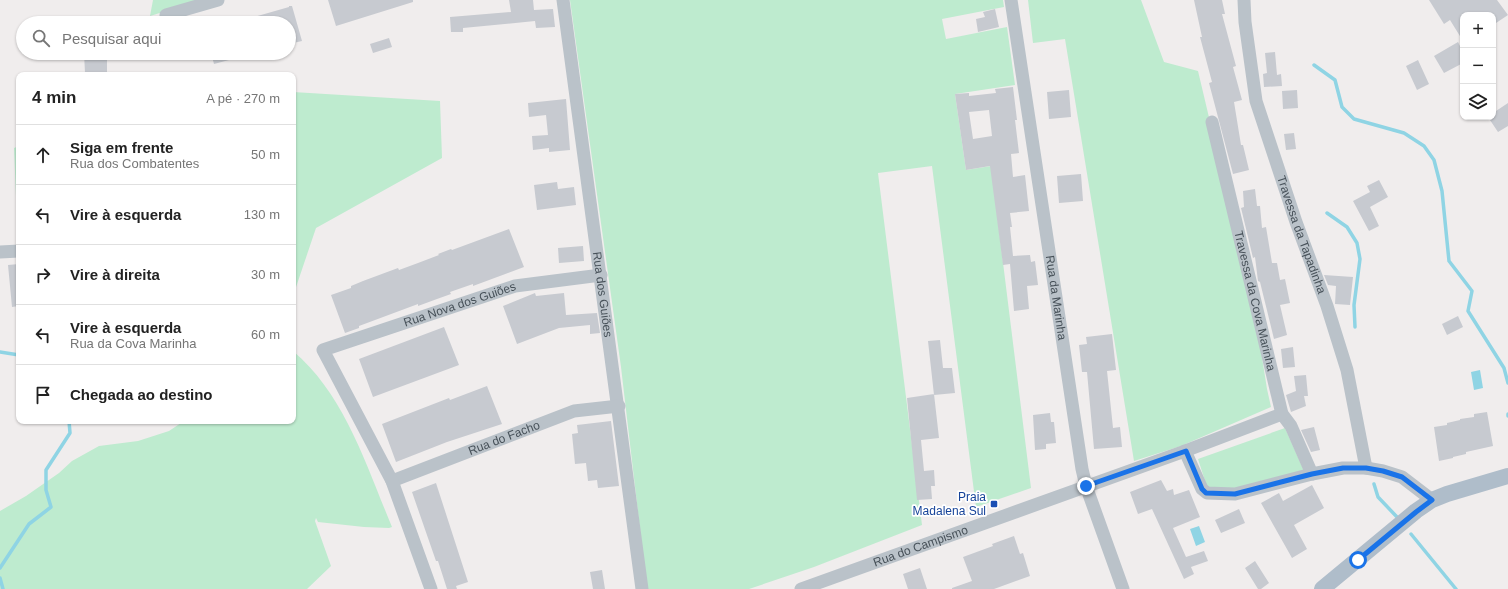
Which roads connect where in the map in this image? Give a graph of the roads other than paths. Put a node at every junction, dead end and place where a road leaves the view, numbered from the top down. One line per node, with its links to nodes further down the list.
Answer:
1 (218, 0): 5 (street)
2 (563, 0): 9 (street, Rua dos Guiões)
3 (1011, 0): 17 (street, Rua da Marinha)
4 (1244, 0): 13 (street, Travessa da Tapadinha)
5 (166, 15)
6 (1212, 122): 11 (street, Travessa da Cova Marinha)
7 (16, 251): 8 (street)
8 (0, 252)
9 (601, 275): 10 (street, Rua dos Guiões); 16 (street, Rua Nova dos Guiões)
10 (618, 406): 16 (street, Rua do Facho); 21 (street, Rua dos Guiões)
11 (1282, 414): 12 (street, Rua do Campismo); 14 (street, Travessa da Cova Marinha)
12 (1186, 451): 14 (street); 17 (street, Rua do Campismo)
13 (1366, 468): 14 (street); 18 (street)
14 (1312, 474)
15 (1508, 476): 18 (main road)
16 (392, 481): 20 (street)
17 (1086, 486): 19 (street, Rua do Campismo); 23 (street, Rua da Marinha)
18 (1432, 500): 24 (main road)
19 (834, 584): 22 (street, Rua do Campismo)
20 (431, 589)
21 (642, 589)
22 (801, 589)
23 (1123, 589)
24 (1322, 589)

